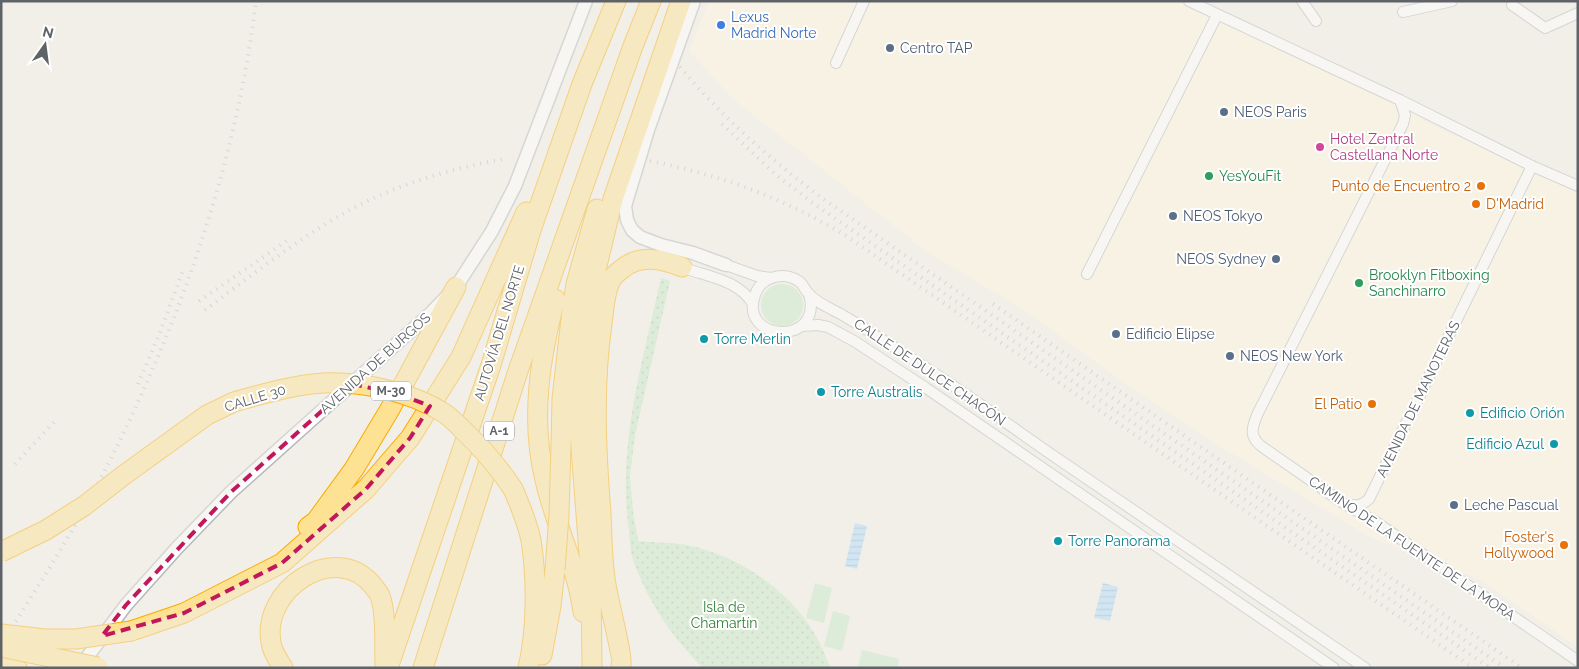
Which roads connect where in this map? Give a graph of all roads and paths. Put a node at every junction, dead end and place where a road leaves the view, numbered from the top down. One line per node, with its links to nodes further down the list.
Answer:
1 (586, 1): 26 (street, AVENIDA DE BURGOS)
2 (616, 1): 19 (highway, AUTOVÍA DEL NORTE / A-1)
3 (651, 1): 21 (highway, A-1)
4 (864, 1): 14 (street)
5 (1189, 1): 12 (street)
6 (1302, 1): 13 (street)
7 (1452, 1): 10 (street)
8 (685, 3): 22 (street); 35 (highway); 54 (highway, bridge)
9 (1512, 5): 11 (street)
10 (1403, 12)
11 (1578, 13)
12 (1217, 15): 15 (street); 24 (street)
13 (1316, 21)
14 (836, 63)
15 (1400, 100): 16 (street); 17 (street)
16 (1424, 112): 17 (street); 18 (street)
17 (1403, 124): 34 (street, CAMINO DE LA FUENTE DE LA MORA)
18 (1532, 166): 20 (street); 34 (street, AVENIDA DE MANOTERAS)
19 (552, 168): 39 (highway); 51 (highway, AUTOVÍA DEL NORTE / A-1)
20 (1578, 186)
21 (579, 197): 52 (highway, A-1); 55 (highway)
22 (726, 266): 25 (street)
23 (682, 267): 28 (street); 46 (highway)
24 (1087, 274)
25 (771, 278): 27 (street); 28 (street)
26 (456, 287): 39 (highway); 48 (street, AVENIDA DE BURGOS)
27 (808, 294): 29 (street); 30 (street, CALLE DE DULCE CHACÓN)
28 (753, 304): 29 (street)
29 (802, 326): 31 (street, CALLE DE DULCE CHACÓN)
30 (935, 373): 31 (street); 32 (street, CALLE DE DULCE CHACÓN)
31 (926, 388): 33 (street, CALLE DE DULCE CHACÓN)
32 (1050, 454): 33 (street); 36 (street, CALLE DE DULCE CHACÓN)
33 (1041, 468): 37 (street, CALLE DE DULCE CHACÓN)
34 (1343, 503): 44 (street, CAMINO DE LA FUENTE DE LA MORA)
35 (586, 506): 46 (highway); 56 (highway)
36 (1164, 531): 37 (street); 40 (street, CALLE DE DULCE CHACÓN)
37 (1155, 546): 41 (street, CALLE DE DULCE CHACÓN)
38 (1, 552): 53 (highway, CALLE 30 / M-30, bridge)
39 (247, 580): 42 (highway, bridge)
40 (1281, 611): 41 (street); 58 (street, CALLE DE DULCE CHACÓN)
41 (1272, 626): 57 (street, CALLE DE DULCE CHACÓN)
42 (1, 634)
43 (1, 647): 49 (highway, bridge)
44 (1578, 661)
45 (1, 664): 47 (highway)
46 (622, 667)
47 (17, 668)
48 (78, 668)
49 (100, 668)
50 (283, 668): 51 (highway)
51 (387, 668)
52 (423, 668)
53 (528, 668)
54 (538, 668)
55 (586, 668)
56 (592, 668)
57 (1334, 668)
58 (1365, 668)

